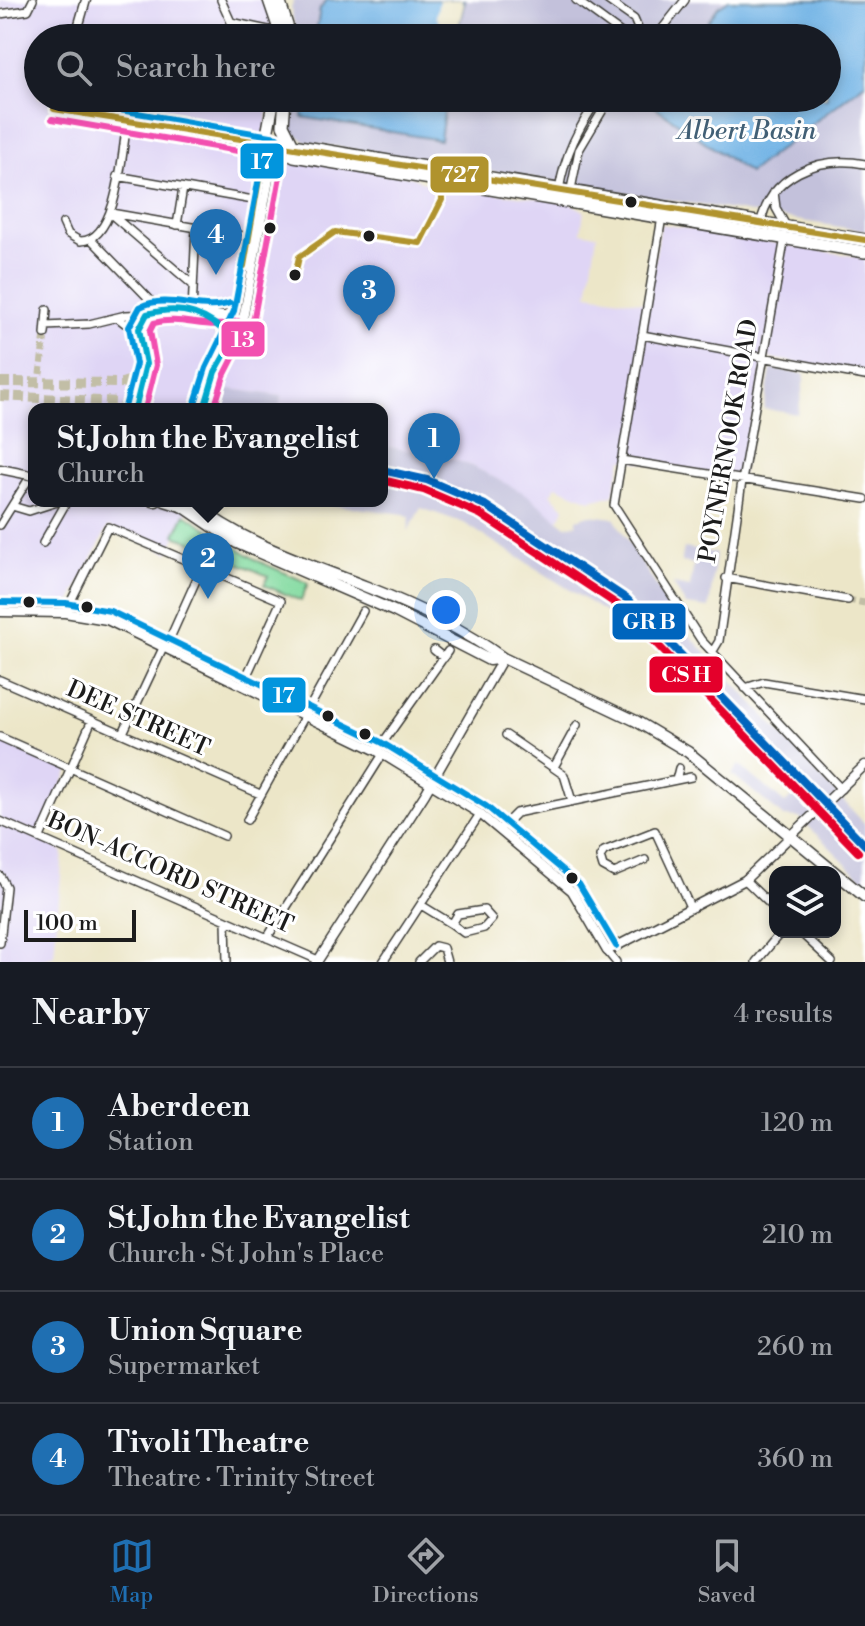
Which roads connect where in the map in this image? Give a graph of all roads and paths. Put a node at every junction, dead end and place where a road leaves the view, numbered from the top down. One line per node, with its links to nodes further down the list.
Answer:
1 (33, 0): 9 (street)
2 (86, 0): 10 (street)
3 (221, 0): 11 (street)
4 (269, 0): 12 (main road)
5 (576, 0): 14 (street)
6 (607, 0): 15 (street)
7 (685, 0): 16 (street)
8 (283, 3): 13 (main road)
9 (0, 14)
10 (79, 24)
11 (245, 24)
12 (276, 24)
13 (288, 24)
14 (609, 24)
15 (636, 24)
16 (666, 24)
17 (71, 112): 22 (street)
18 (274, 112): 24 (main road)
19 (284, 112): 23 (main road)
20 (589, 112): 29 (street)
21 (601, 112): 29 (street)
22 (127, 122): 24 (street); 26 (street)
23 (293, 145): 24 (main road); 29 (main road)
24 (273, 147): 29 (main road); 30 (street)
25 (865, 164): 28 (street)
26 (117, 176): 27 (street); 32 (street)
27 (183, 188): 30 (street); 34 (street)
28 (774, 192): 35 (street); 37 (street)
29 (564, 196): 31 (main road)
30 (260, 201): 38 (street); 51 (street)
31 (665, 212): 35 (main road); 50 (street)
32 (111, 213): 34 (street); 39 (street); 42 (street)
33 (63, 223): 39 (street)
34 (177, 225): 36 (street)
35 (760, 227): 37 (main road)
36 (196, 228): 38 (street); 42 (street)
37 (786, 232): 40 (main road); 41 (main road); 52 (street, POYNERNOOK ROAD)
38 (249, 237): 47 (street)
39 (92, 240): 44 (street)
40 (865, 240)
41 (865, 252)
42 (193, 285): 45 (street)
43 (47, 310): 48 (street)
44 (160, 310): 45 (main road); 46 (main road)
45 (192, 311): 47 (main road)
46 (147, 314): 48 (street); 49 (main road)
47 (208, 316): 51 (main road)
48 (118, 318): 49 (street)
49 (140, 335): 54 (main road)
50 (642, 335): 52 (street); 56 (street)
51 (233, 340): 55 (main road)
52 (764, 357): 53 (street); 60 (street, POYNERNOOK ROAD)
53 (865, 376)
54 (132, 403)
55 (206, 403)
56 (621, 460): 60 (street); 77 (street)
57 (0, 469): 58 (street)
58 (28, 477)
59 (28, 479): 62 (street)
60 (742, 481): 61 (street); 70 (street, POYNERNOOK ROAD)
61 (865, 499)
62 (12, 506): 63 (street); 67 (street)
63 (41, 507)
64 (64, 507): 68 (street)
65 (178, 507): 78 (main road)
66 (199, 507): 78 (main road)
67 (0, 525)
68 (43, 543)
69 (202, 567): 74 (street); 75 (street); 80 (street)
70 (726, 578): 71 (street); 77 (street, POYNERNOOK ROAD)
71 (848, 600)
72 (363, 611): 83 (street)
73 (0, 612): 74 (street)
74 (65, 613): 75 (street)
75 (165, 646): 80 (street); 86 (street)
76 (434, 650): 89 (street)
77 (713, 651): 81 (street)
78 (503, 658): 96 (street); 105 (main road)
79 (0, 680): 84 (street, DEE STREET)
80 (243, 684): 83 (street)
81 (745, 688): 82 (street); 97 (street)
82 (865, 699)
83 (305, 713): 89 (street); 98 (street)
84 (92, 720): 86 (street, DEE STREET); 92 (street)
85 (577, 725): 91 (street)
86 (123, 733): 98 (street, DEE STREET)
87 (506, 735): 91 (street)
88 (0, 737): 92 (street)
89 (380, 752): 96 (street); 116 (street)
90 (865, 765): 97 (street)
91 (554, 767): 99 (street)
92 (70, 768): 104 (street); 106 (street)
93 (679, 768): 95 (street)
94 (691, 777): 95 (street)
95 (676, 780): 99 (street)
96 (430, 783): 100 (street); 121 (street)
97 (841, 789): 105 (street)
98 (260, 794): 101 (street)
99 (572, 801): 103 (street)
100 (480, 814): 103 (street); 112 (street)
101 (247, 820)
102 (0, 821): 106 (street, BON-ACCORD STREET)
103 (500, 829): 120 (street)
104 (224, 836)
105 (794, 836): 109 (street); 110 (main road)
106 (40, 837): 114 (street, BON-ACCORD STREET)
107 (645, 860): 113 (street)
108 (0, 876): 119 (street)
109 (745, 880): 111 (street); 113 (street)
110 (865, 897)
111 (769, 903)
112 (421, 905): 115 (street); 123 (street)
113 (690, 907): 120 (street)
114 (226, 920): 116 (street, BON-ACCORD STREET); 122 (street)
115 (452, 924): 115 (street)
116 (267, 938): 121 (street, BON-ACCORD STREET)
117 (776, 938): 127 (street)
118 (806, 938): 128 (street)
119 (0, 943)
120 (607, 951): 126 (street)
121 (319, 961)
122 (227, 962)
123 (383, 962)
124 (419, 962): 125 (street)
125 (447, 962)
126 (616, 962)
127 (756, 962)
128 (832, 962)

